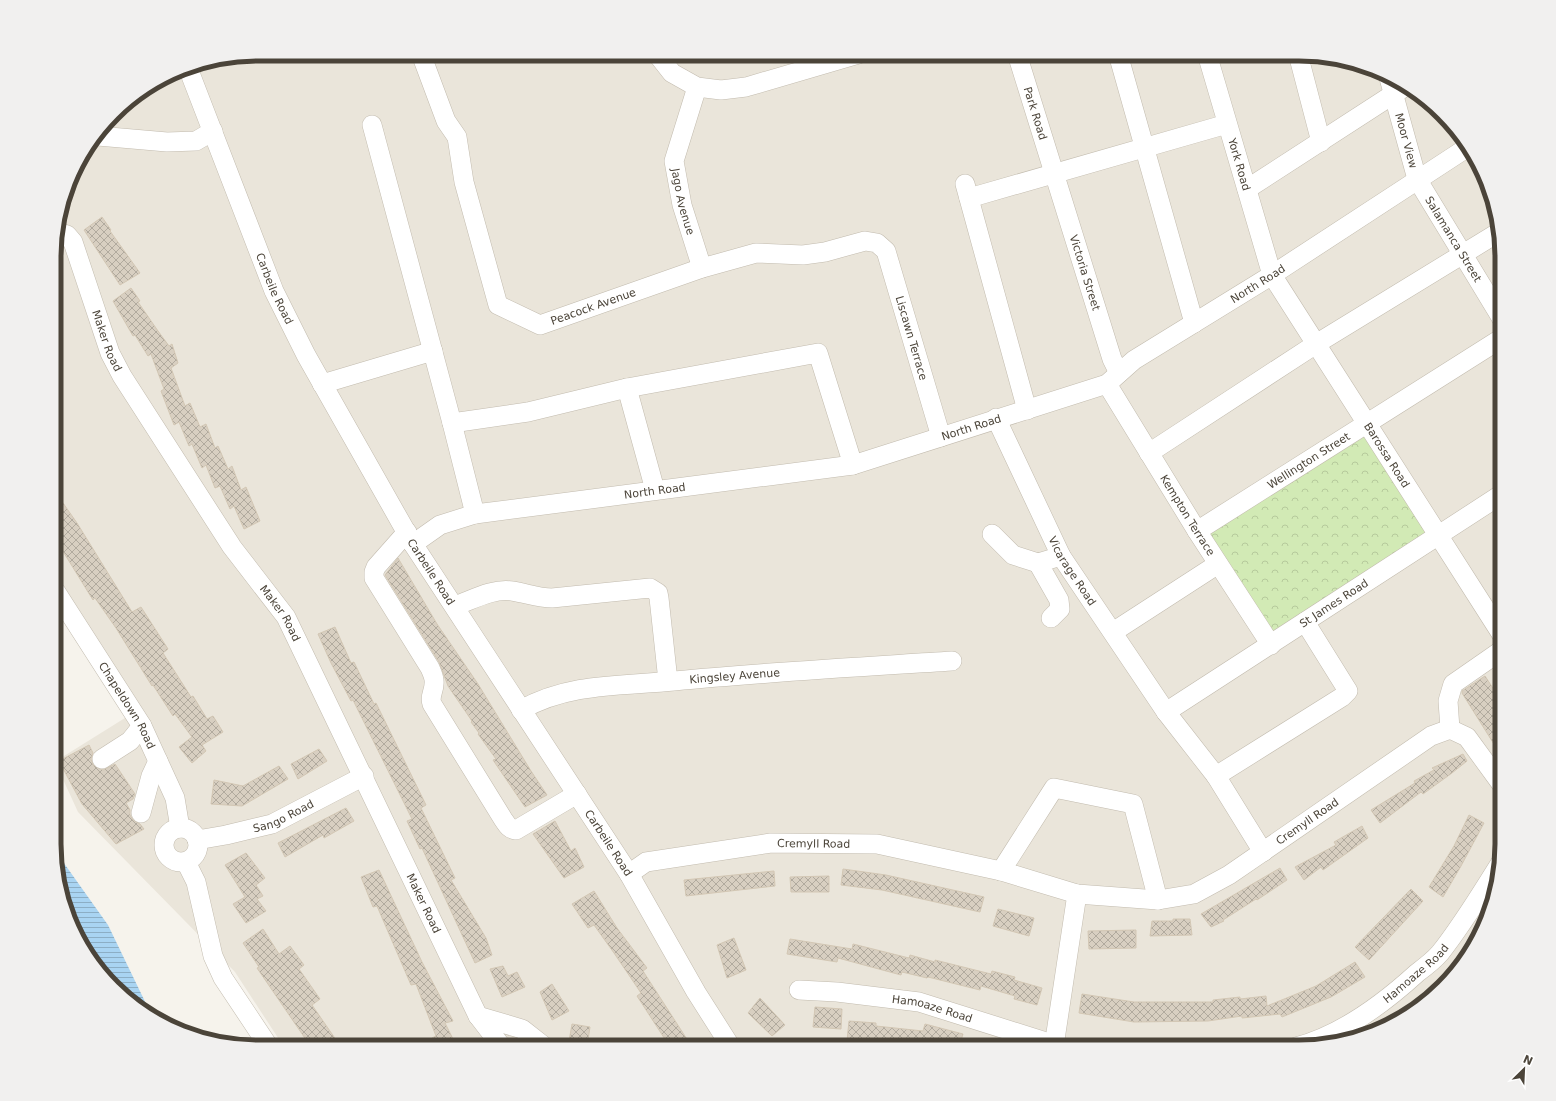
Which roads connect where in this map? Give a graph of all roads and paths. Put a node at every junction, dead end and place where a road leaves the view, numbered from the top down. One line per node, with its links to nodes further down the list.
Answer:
1 (424, 61): 25 (street, Peacock Avenue)
2 (663, 61): 10 (street)
3 (835, 61): 10 (street)
4 (1019, 61): 18 (street, Park Road)
5 (1120, 61): 16 (street)
6 (1209, 61): 11 (street, York Road)
7 (1300, 61): 15 (street)
8 (190, 73): 13 (street, Carbeile Road)
9 (1396, 86): 15 (street); 19 (street, Moor View)
10 (697, 87): 25 (street, Jago Avenue)
11 (1227, 124): 16 (street); 20 (street, York Road)
12 (372, 125): 31 (street)
13 (213, 131): 14 (street); 33 (street, Carbeile Road)
14 (102, 136)
15 (1321, 142): 20 (street)
16 (1146, 146): 18 (street); 28 (street)
17 (1463, 150): 19 (street, North Road)
18 (1055, 172): 32 (street, Victoria Street); 35 (street)
19 (1417, 179): 24 (street, Salamanca Street); 26 (street, North Road)
20 (1247, 189): 26 (street, York Road)
21 (63, 234): 69 (street, Maker Road)
22 (1494, 235): 24 (street)
23 (877, 243): 25 (street, Peacock Avenue); 39 (street, Liscawn Terrace)
24 (1462, 255): 27 (street, Salamanca Street); 30 (street)
25 (702, 268)
26 (1272, 275): 28 (street, North Road); 30 (street, Barossa Road)
27 (1495, 308)
28 (1194, 323): 32 (street, North Road)
29 (1495, 342): 38 (street, Wellington Street)
30 (1316, 344): 38 (street, Barossa Road); 40 (street)
31 (433, 351): 33 (street); 37 (street)
32 (1113, 378): 35 (street, North Road); 40 (street, Kempton Terrace)
33 (322, 384): 48 (street, Carbeile Road)
34 (627, 388): 37 (street); 41 (street); 42 (street)
35 (1027, 410): 36 (street, North Road)
36 (996, 418): 39 (street, North Road); 49 (street, Vicarage Road)
37 (452, 423): 44 (street)
38 (1367, 424): 45 (street, Wellington Street); 47 (street, Barossa Road)
39 (941, 437): 41 (street, North Road)
40 (1149, 453): 45 (street, Kempton Terrace)
41 (853, 465): 42 (street, North Road)
42 (656, 490): 44 (street, North Road)
43 (1495, 498): 47 (street, St James Road)
44 (475, 514): 48 (street, North Road)
45 (1197, 532): 51 (street, Kempton Terrace)
46 (992, 534): 50 (street)
47 (1438, 535): 55 (street, St James Road); 56 (street, Barossa Road)
48 (410, 538): 53 (street, Carbeile Road); 71 (street, North Road)
49 (1061, 556): 50 (street); 57 (street, Vicarage Road)
50 (1038, 563): 54 (street)
51 (1218, 564): 57 (street); 58 (street, Kempton Terrace)
52 (61, 600): 64 (street, Chapeldown Road)
53 (455, 606): 61 (street); 62 (street, Carbeile Road)
54 (1051, 618)
55 (1305, 622): 58 (street, St James Road); 70 (street)
56 (1495, 624)
57 (1113, 632): 63 (street, Vicarage Road)
58 (1271, 645): 63 (street, St James Road)
59 (1495, 655): 65 (street)
60 (952, 661): 61 (street, Kingsley Avenue)
61 (668, 682): 62 (street, Kingsley Avenue)
62 (521, 710): 71 (street, Carbeile Road)
63 (1166, 712): 70 (street, Vicarage Road)
64 (142, 726): 66 (street); 67 (street, Chapeldown Road)
65 (1450, 730): 68 (street); 75 (street, Cremyll Road)
66 (102, 759)
67 (158, 762): 72 (street); 73 (street, Chapeldown Road)
68 (1495, 775)
69 (364, 776): 74 (street, Sango Road); 83 (street, Maker Road)
70 (1216, 776): 75 (street, Vicarage Road)
71 (577, 794): 78 (street, Carbeile Road)
72 (141, 813)
73 (180, 828): 74 (street); 76 (street)
74 (197, 840): 76 (street)
75 (1263, 852): 81 (street, Cremyll Road)
76 (186, 862): 85 (street)
77 (1001, 870): 78 (street, Cremyll Road); 80 (street, Cremyll Road); 81 (street)
78 (629, 874): 88 (street, Carbeile Road)
79 (1492, 877): 84 (street, Hamoaze Road)
80 (1077, 894): 81 (street, Cremyll Road); 90 (street)
81 (1158, 900)
82 (799, 990): 89 (street, Hamoaze Road)
83 (478, 1016): 86 (street, Maker Road); 87 (street)
84 (1320, 1039)
85 (264, 1040)
86 (497, 1040)
87 (536, 1040)
88 (726, 1040)
89 (1040, 1040)
90 (1059, 1040)

